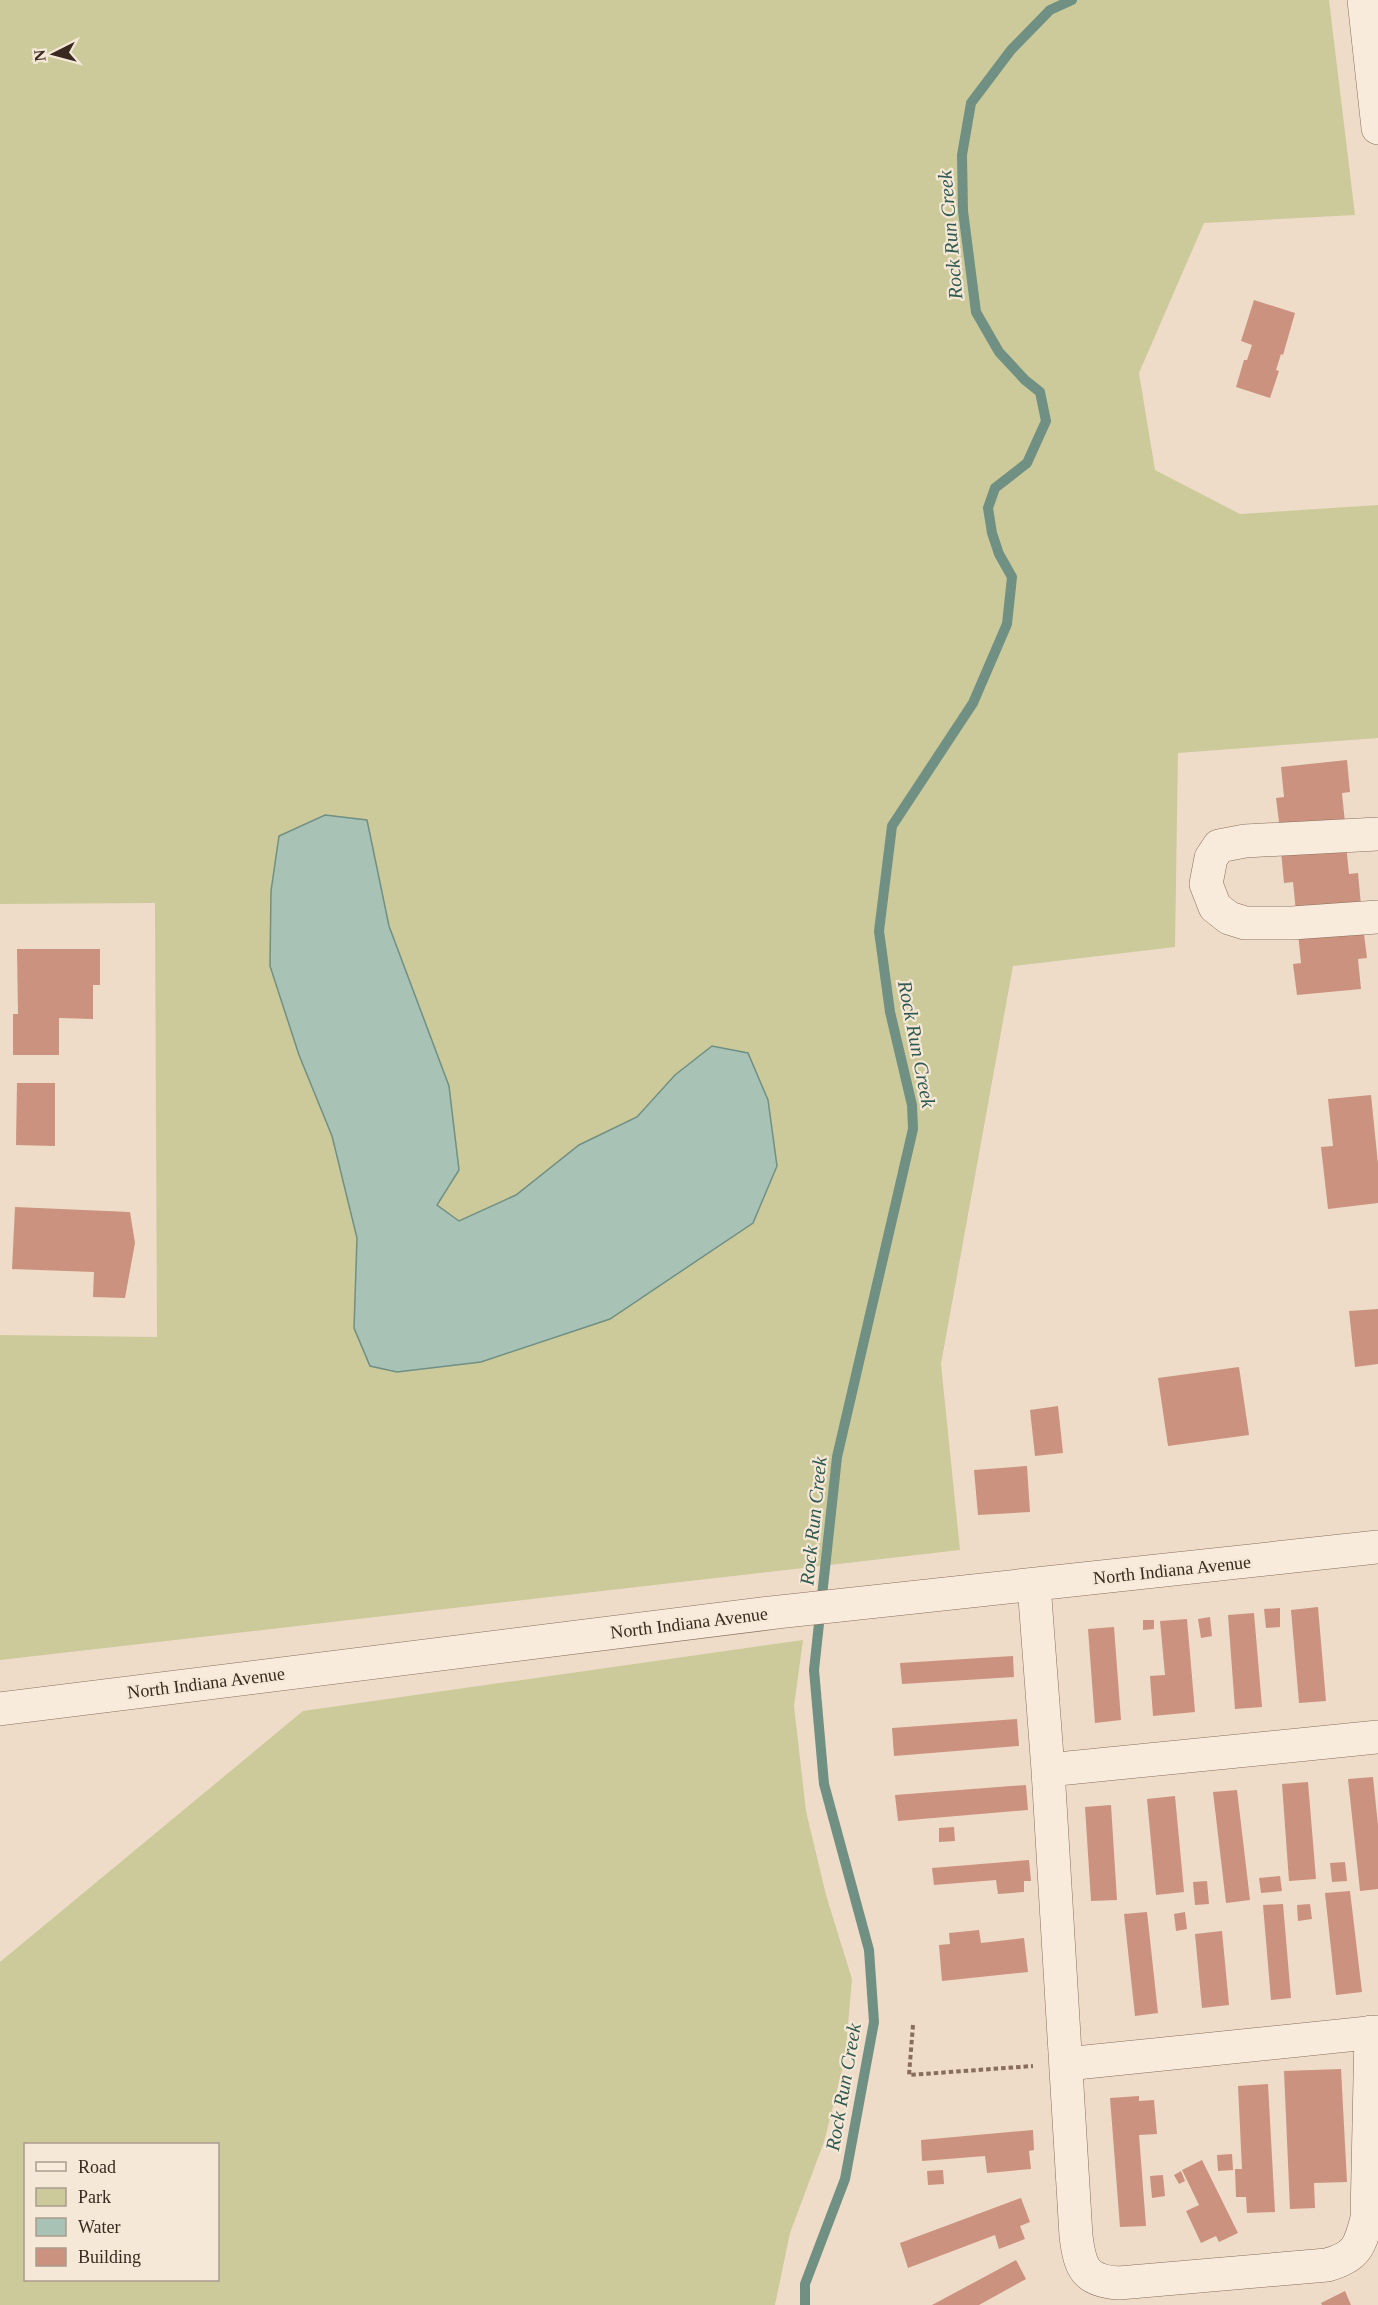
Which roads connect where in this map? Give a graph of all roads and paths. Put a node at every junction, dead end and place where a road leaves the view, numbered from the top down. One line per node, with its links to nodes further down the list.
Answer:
1 (1364, 0): 2 (street)
2 (1378, 128)
3 (1378, 834): 4 (street)
4 (1378, 916)
5 (1378, 1546): 6 (street, North Indiana Avenue)
6 (1034, 1585): 7 (street, North Indiana Avenue); 9 (street)
7 (0, 1709)
8 (1378, 1737): 9 (street)
9 (1048, 1770): 12 (street)
10 (913, 2025): 12 (path)
11 (1375, 2032): 12 (street); 12 (street)
12 (1066, 2064)

